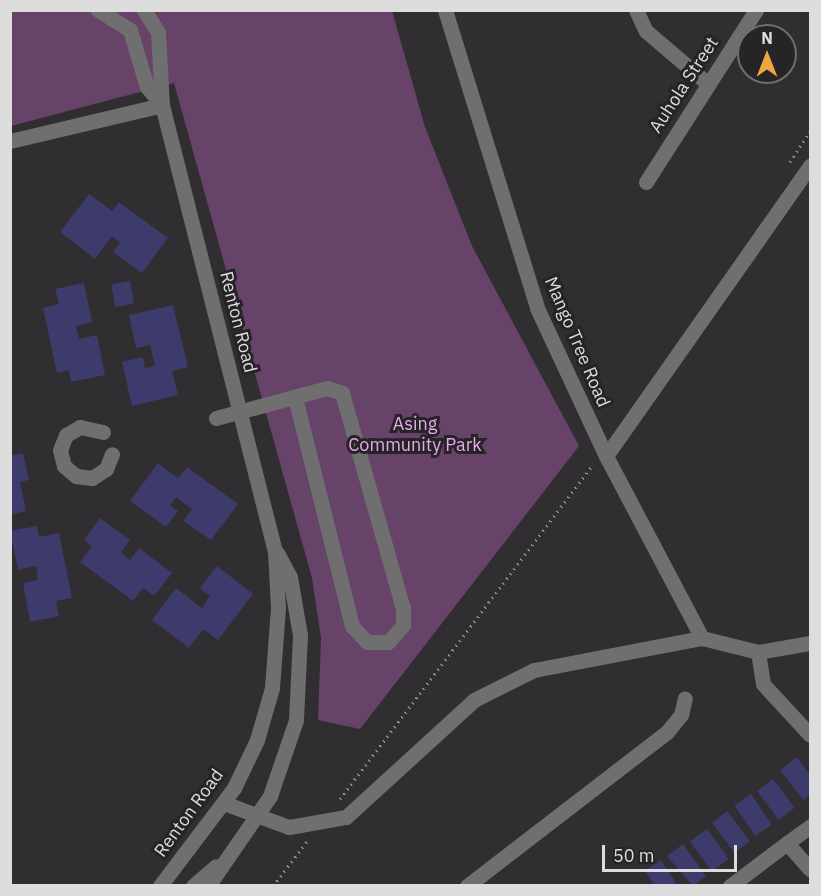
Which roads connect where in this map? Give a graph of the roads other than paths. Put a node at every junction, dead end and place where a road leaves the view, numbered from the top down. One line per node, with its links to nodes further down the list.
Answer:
1 (98, 10): 7 (street)
2 (135, 10): 7 (street)
3 (144, 10): 9 (street)
4 (445, 10): 17 (street, Mango Tree Road)
5 (636, 10): 8 (street)
6 (756, 10): 8 (street, Auhola Street)
7 (115, 20): 9 (street)
8 (708, 84): 12 (street, Auhola Street)
9 (162, 105): 10 (street); 14 (street, Renton Road)
10 (10, 141)
11 (810, 166): 17 (street)
12 (646, 182)
13 (296, 397): 13 (street); 14 (street)
14 (241, 411): 15 (street); 19 (street, Renton Road)
15 (216, 418)
16 (103, 432): 18 (street)
17 (604, 453): 20 (street, Mango Tree Road)
18 (112, 454)
19 (275, 551): 25 (street, Renton Road); 26 (street, Renton Road)
20 (702, 638): 22 (street); 26 (street)
21 (810, 643): 22 (street)
22 (758, 652): 24 (street)
23 (685, 698): 34 (street)
24 (810, 735)
25 (224, 804): 26 (street); 31 (street, Renton Road)
26 (257, 819): 29 (street, Renton Road)
27 (810, 826): 28 (street)
28 (787, 843): 30 (street); 35 (street)
29 (227, 863): 32 (street); 33 (street, Renton Road)
30 (810, 869)
31 (160, 885)
32 (194, 885)
33 (208, 885)
34 (467, 885)
35 (730, 885)

